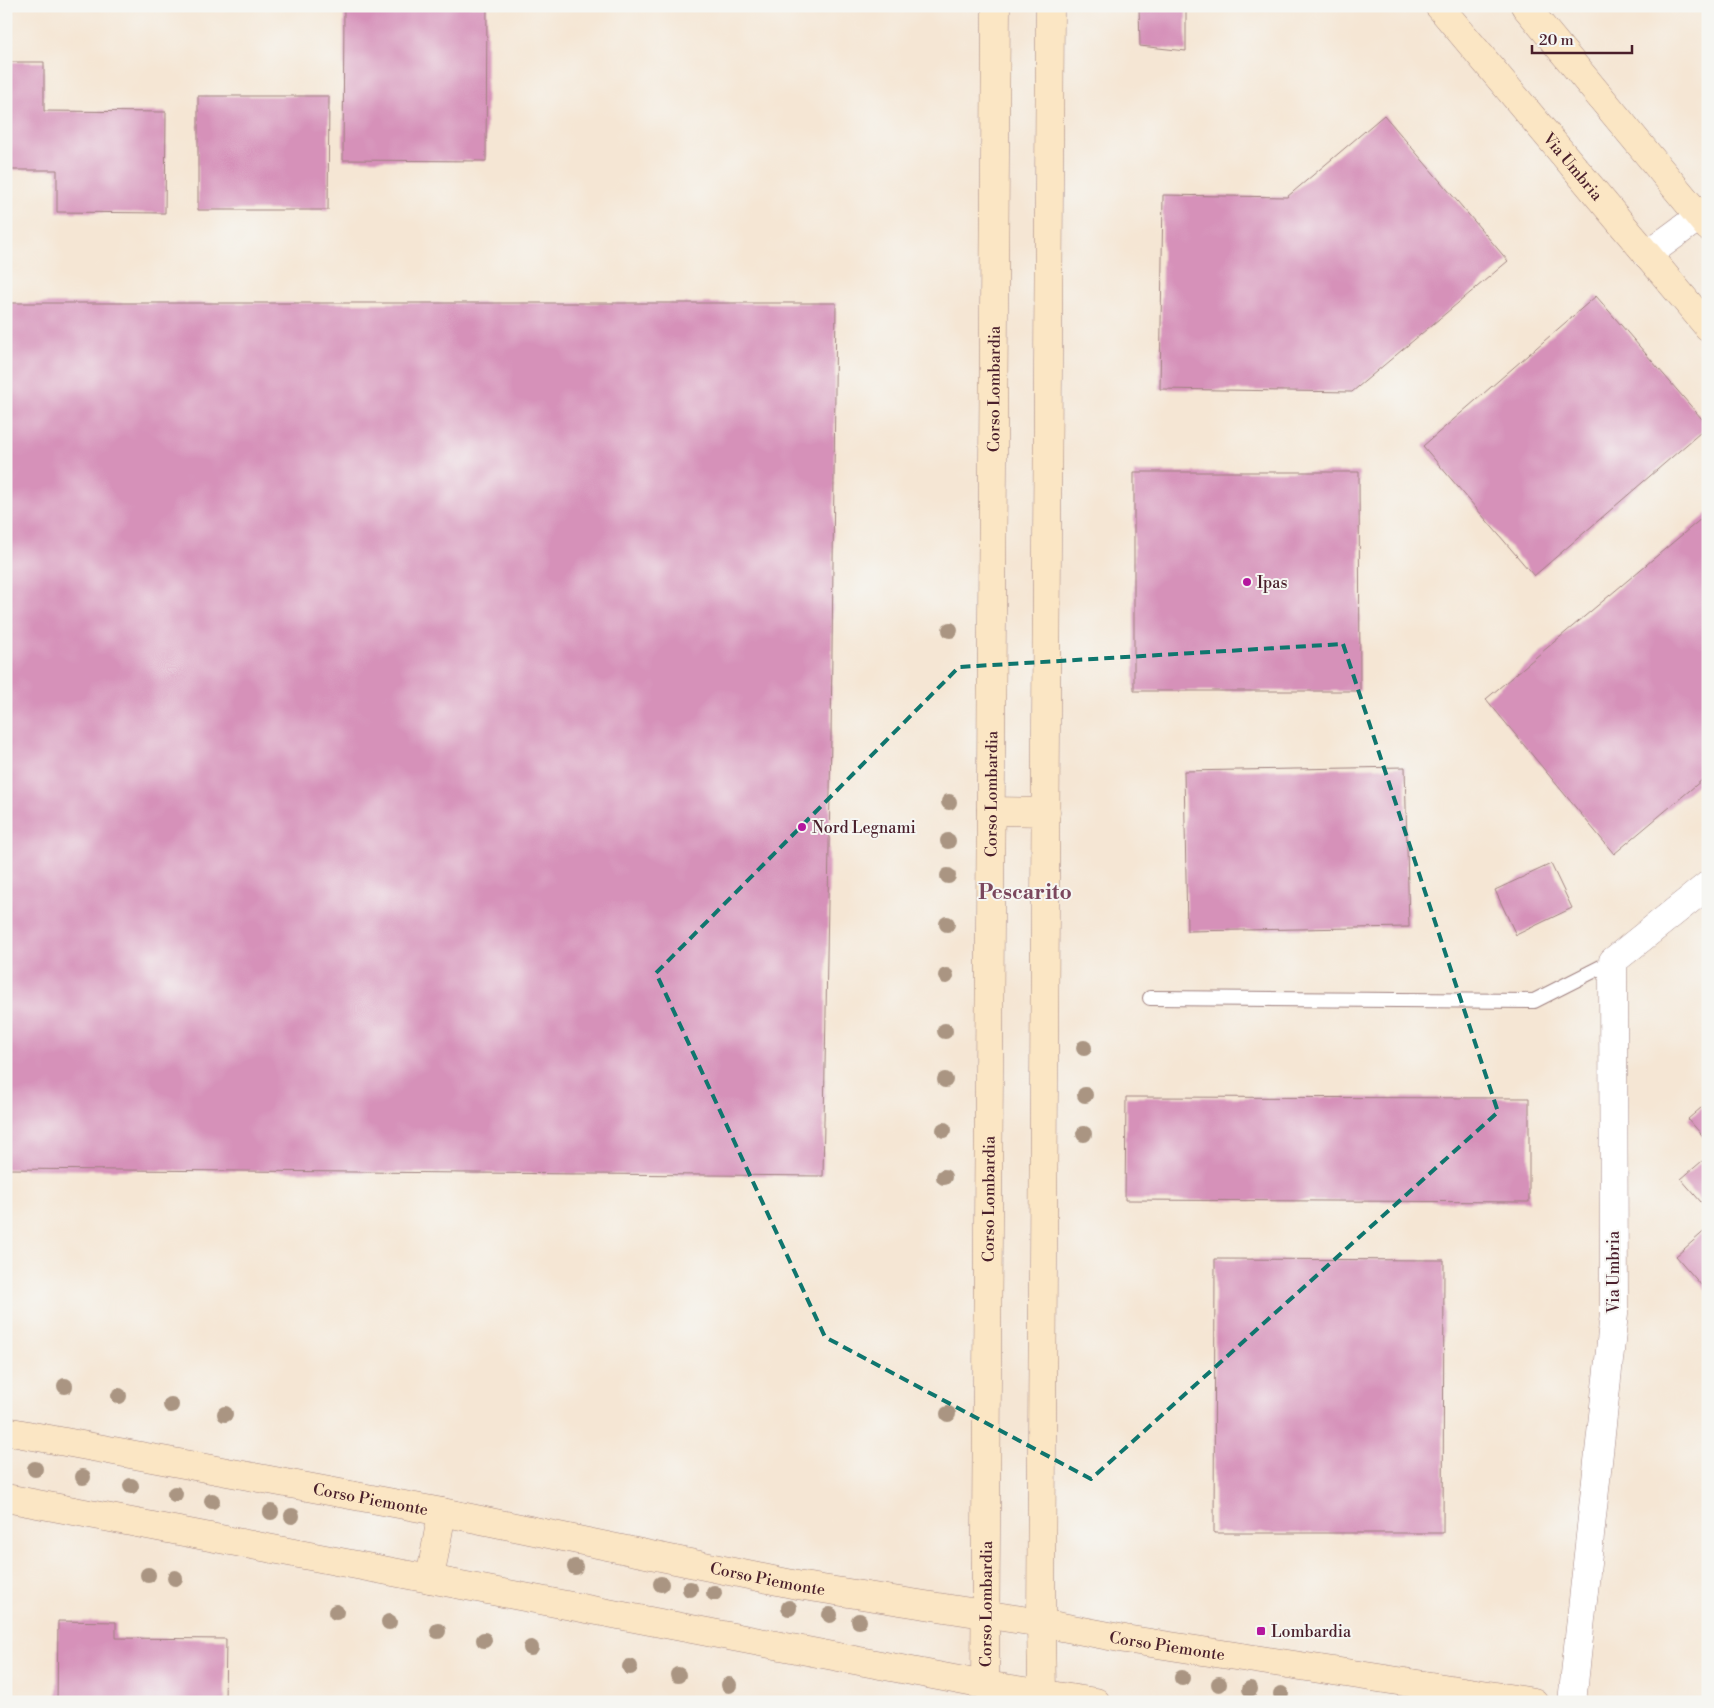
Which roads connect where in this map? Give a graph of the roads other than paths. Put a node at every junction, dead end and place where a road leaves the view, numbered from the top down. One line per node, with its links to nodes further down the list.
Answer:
1 (996, 6): 8 (street, Corso Lombardia)
2 (1050, 6): 9 (street)
3 (1439, 6): 6 (street, Via Umbria)
4 (1525, 6): 5 (street)
5 (1705, 217): 6 (street)
6 (1647, 255): 7 (street, Via Umbria)
7 (1708, 327)
8 (991, 811): 9 (street); 17 (street, Corso Lombardia)
9 (1046, 812): 18 (street)
10 (1708, 885): 11 (street)
11 (1614, 961): 12 (lane); 23 (street, Via Umbria)
12 (1150, 998)
13 (6, 1431): 15 (street, Corso Piemonte)
14 (6, 1498): 16 (street)
15 (442, 1512): 16 (street); 17 (street, Corso Piemonte)
16 (430, 1579): 19 (street)
17 (986, 1614): 18 (street, Corso Piemonte); 19 (street, Corso Lombardia)
18 (1041, 1623): 20 (street); 22 (street, Corso Piemonte)
19 (985, 1693): 20 (street)
20 (1042, 1698): 21 (street)
21 (1096, 1702)
22 (1534, 1702)
23 (1572, 1702)

